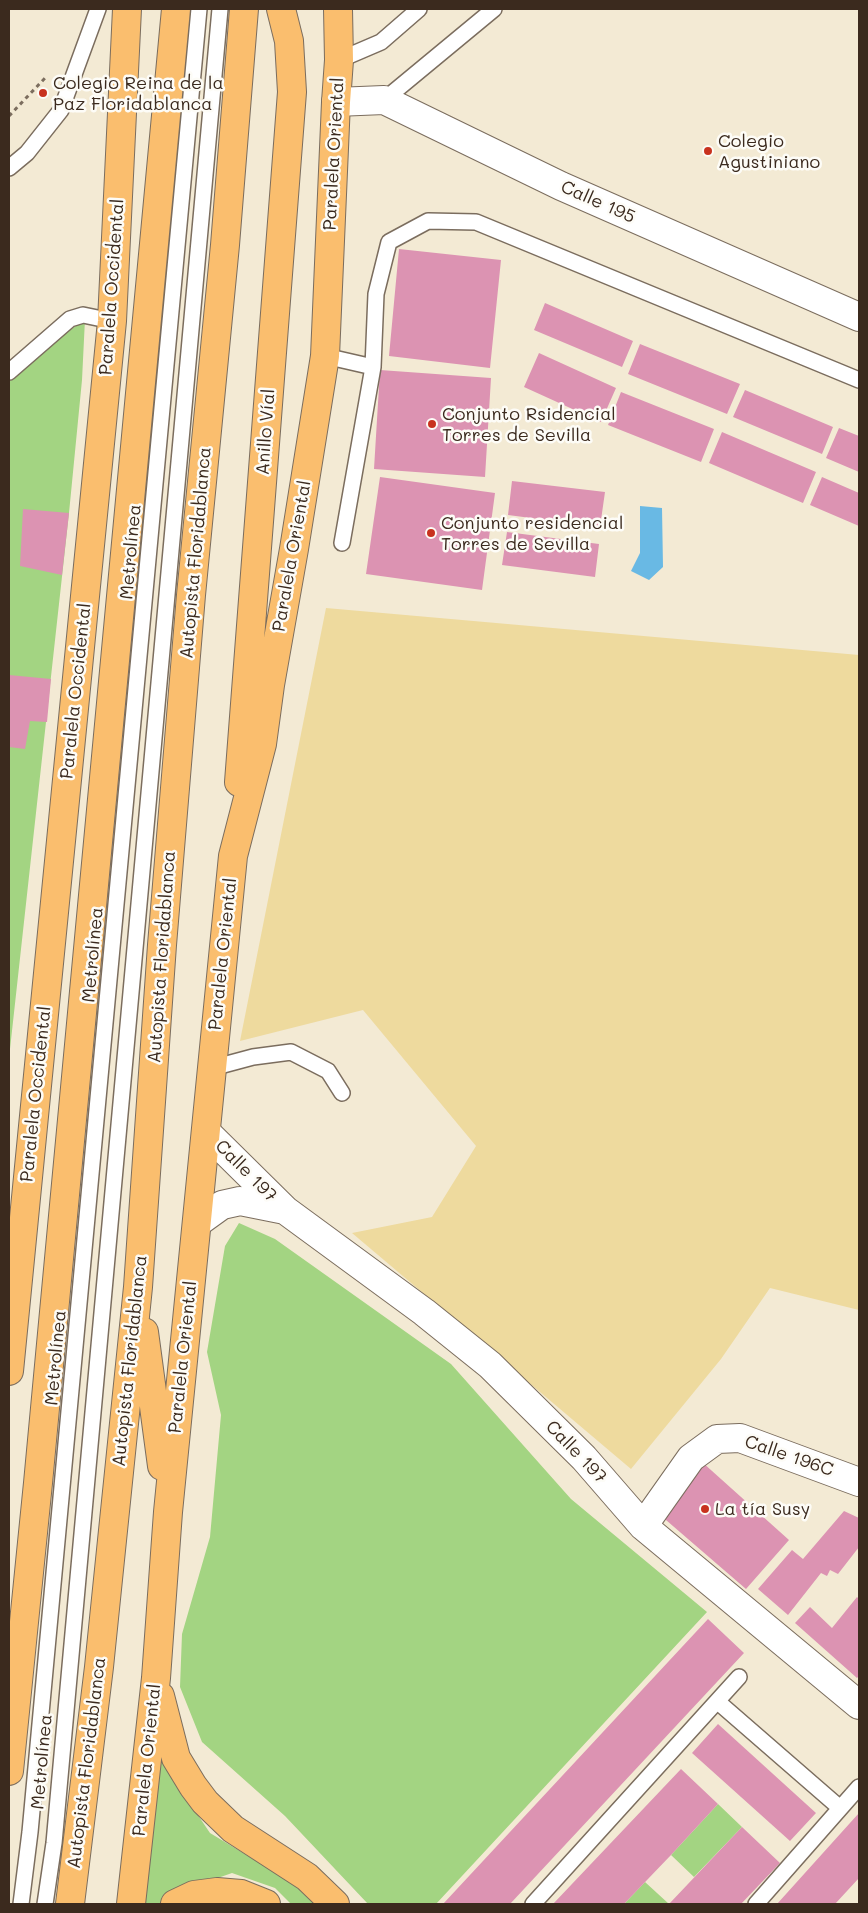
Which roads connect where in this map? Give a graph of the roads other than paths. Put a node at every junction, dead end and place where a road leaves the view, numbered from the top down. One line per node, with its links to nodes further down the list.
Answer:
1 (98, 9): 16 (lane)
2 (114, 9): 13 (highway)
3 (127, 9): 13 (highway, Paralela Occidental)
4 (176, 9): 39 (highway)
5 (199, 9): 42 (lane, Metrolínea)
6 (220, 9): 43 (lane, Metrolínea)
7 (244, 9): 30 (highway, Autopista Floridablanca)
8 (280, 9): 24 (highway, Anillo Víal)
9 (338, 9): 12 (highway, Paralela Oriental)
10 (419, 9): 12 (lane)
11 (494, 9): 14 (lane)
12 (339, 60): 15 (highway, Paralela Oriental)
13 (124, 72): 18 (highway, Paralela Occidental)
14 (384, 100): 15 (street, Calle 195); 17 (street, Calle 195)
15 (336, 102): 19 (highway, Paralela Oriental)
16 (9, 168)
17 (859, 317)
18 (112, 321): 21 (lane); 31 (highway, Paralela Occidental)
19 (325, 356): 20 (lane); 24 (highway, Paralela Oriental)
20 (373, 367): 22 (lane); 23 (lane)
21 (9, 372)
22 (859, 380)
23 (342, 543)
24 (233, 856): 25 (highway, Paralela Oriental)
25 (212, 1068): 26 (lane); 27 (highway, Paralela Oriental)
26 (342, 1093)
27 (206, 1132): 28 (street, Calle 197); 29 (highway, Paralela Oriental)
28 (285, 1210): 29 (street, Calle 197); 34 (street, Calle 197)
29 (197, 1223): 33 (highway, Paralela Oriental)
30 (138, 1287): 33 (highway); 44 (highway, Autopista Floridablanca)
31 (9, 1371)
32 (859, 1482): 34 (street, Calle 196C)
33 (168, 1512): 36 (highway, Paralela Oriental)
34 (643, 1526): 38 (street, Calle 197)
35 (740, 1677): 37 (lane)
36 (156, 1678): 45 (highway, Paralela Oriental); 48 (highway)
37 (718, 1702): 41 (lane); 49 (lane)
38 (859, 1706)
39 (9, 1771)
40 (859, 1787): 41 (lane)
41 (840, 1808): 50 (lane)
42 (21, 1904)
43 (45, 1904)
44 (70, 1904)
45 (131, 1904)
46 (175, 1904): 47 (highway)
47 (266, 1904)
48 (335, 1904)
49 (533, 1904)
50 (756, 1904)

